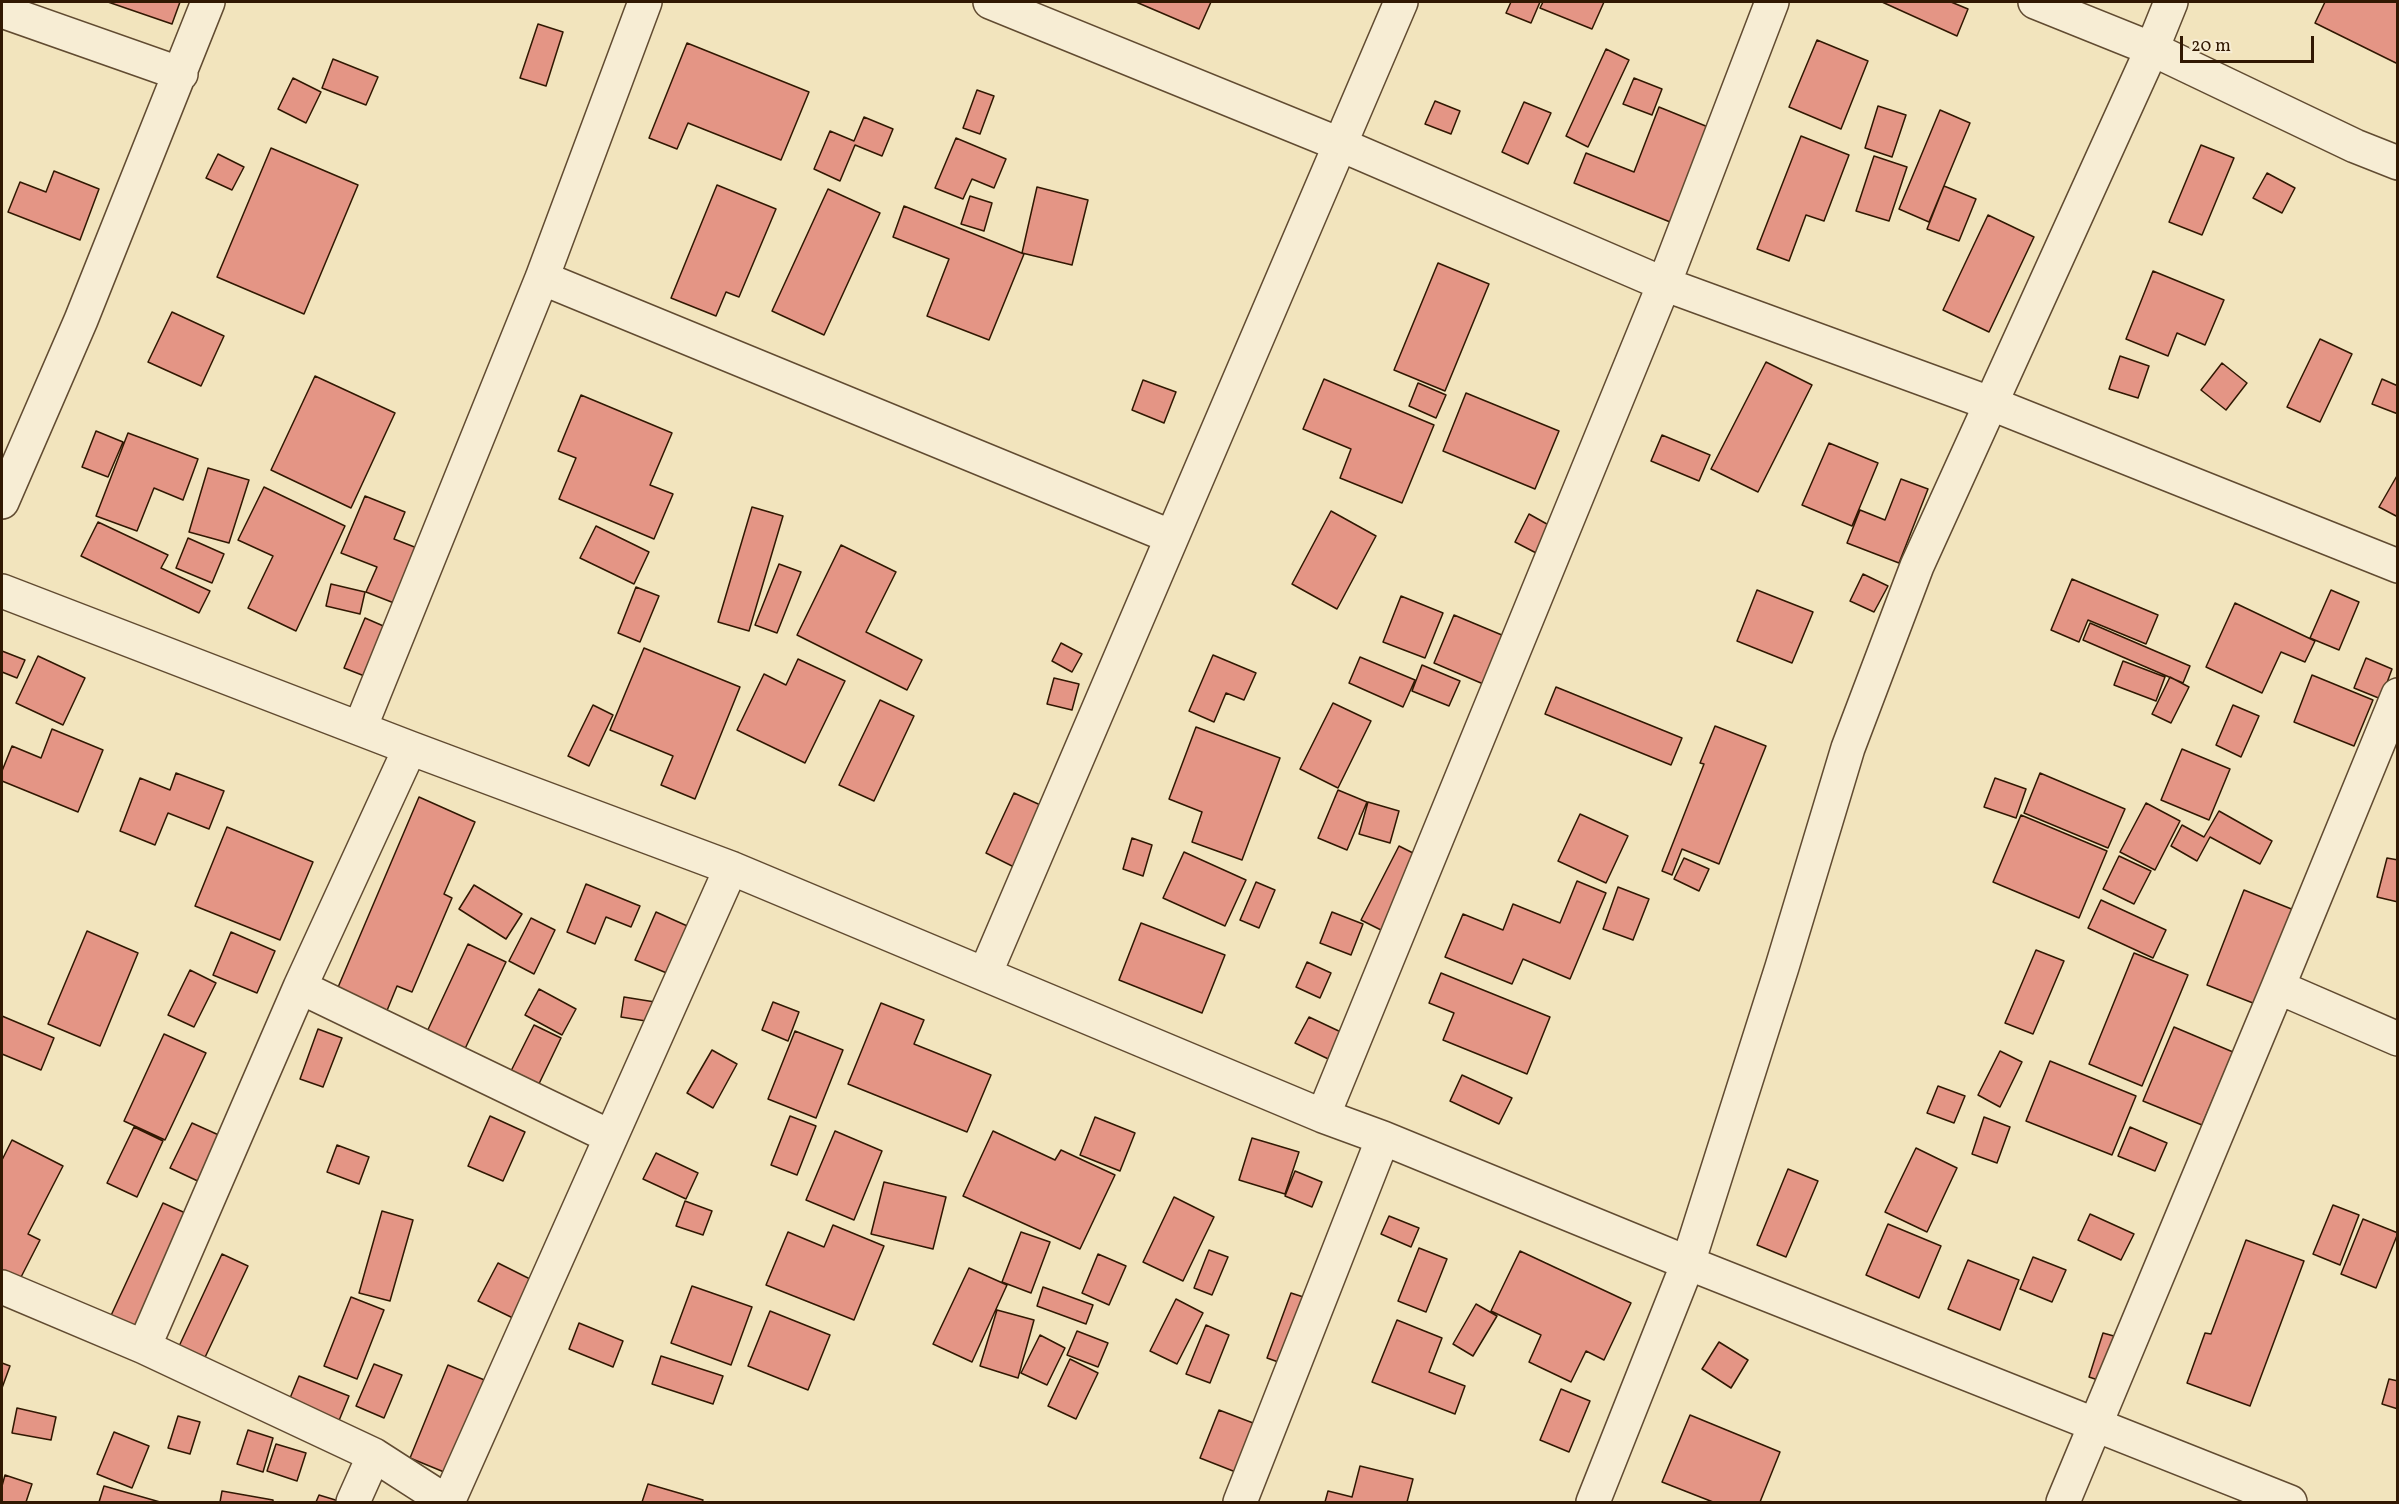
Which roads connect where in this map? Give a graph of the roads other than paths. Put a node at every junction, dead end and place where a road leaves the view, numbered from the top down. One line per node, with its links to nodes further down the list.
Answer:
1 (208, 2): 11 (street)
2 (645, 2): 14 (street)
3 (990, 2): 8 (street)
4 (1401, 2): 12 (street)
5 (1772, 2): 15 (street)
6 (2035, 2): 10 (street)
7 (2171, 2): 10 (street)
8 (1023, 8): 12 (street)
9 (2, 11): 11 (street)
10 (2152, 48): 13 (street); 16 (street)
11 (181, 74): 17 (street)
12 (1339, 144): 15 (street); 18 (street)
13 (2397, 163)
14 (542, 278): 18 (street); 22 (street)
15 (1664, 284): 16 (street); 29 (street)
16 (1992, 404): 19 (street); 32 (street)
17 (2, 502)
18 (1172, 537): 25 (street)
19 (2397, 566)
20 (2, 591): 22 (street)
21 (2397, 695): 27 (street)
22 (360, 728): 23 (street)
23 (410, 748): 24 (street); 26 (street)
24 (731, 868): 25 (street); 30 (street)
25 (985, 974): 29 (street)
26 (300, 987): 30 (street); 34 (street)
27 (2278, 987): 28 (street); 35 (street)
28 (2397, 1039)
29 (1323, 1116): 31 (street)
30 (611, 1137): 38 (street)
31 (1383, 1138): 32 (street); 39 (street)
32 (1688, 1263): 35 (street); 40 (street)
33 (2, 1287): 34 (street)
34 (144, 1347): 36 (street)
35 (2094, 1425): 41 (street); 42 (street)
36 (374, 1455): 37 (street); 38 (street)
37 (353, 1503)
38 (447, 1503)
39 (1240, 1503)
40 (1593, 1503)
41 (2063, 1503)
42 (2290, 1503)

